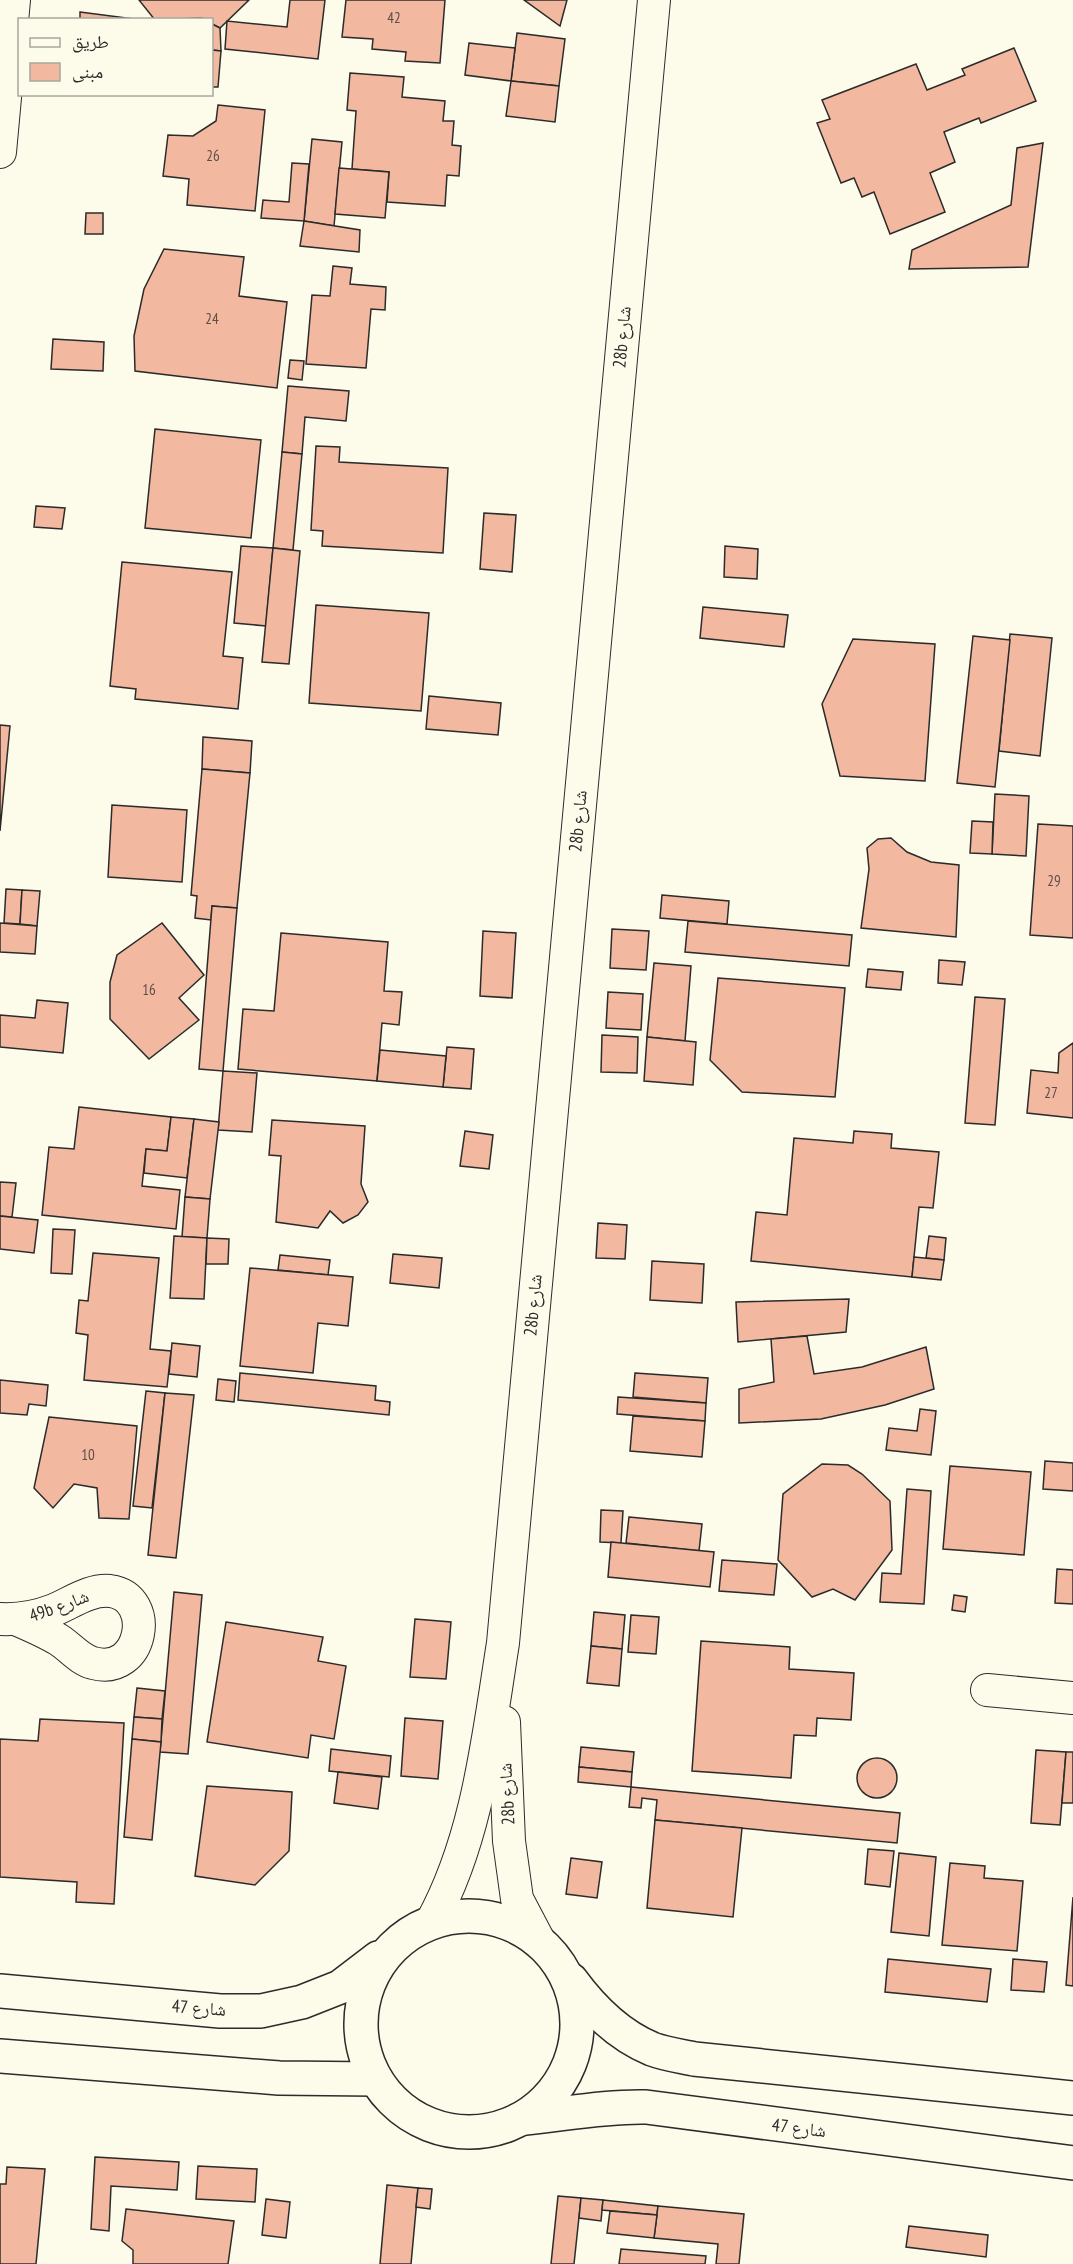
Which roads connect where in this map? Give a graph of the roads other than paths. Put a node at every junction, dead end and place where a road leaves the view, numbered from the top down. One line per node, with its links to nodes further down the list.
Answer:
1 (14, 0): 3 (street)
2 (654, 0): 4 (street, 28b شارع)
3 (0, 152)
4 (503, 1643): 7 (street, 28b شارع); 8 (street, 28b شارع)
5 (987, 1690): 6 (street)
6 (1073, 1698)
7 (431, 1923): 8 (street, شارع 47); 9 (street, شارع 47)
8 (537, 1940): 10 (street, شارع 47)
9 (385, 1954): 11 (street, شارع 47); 13 (street)
10 (561, 1965): 14 (street); 15 (street)
11 (0, 1991)
12 (0, 2056): 13 (street)
13 (375, 2079): 15 (street)
14 (1073, 2098)
15 (525, 2118): 16 (street, شارع 47)
16 (1073, 2163)

